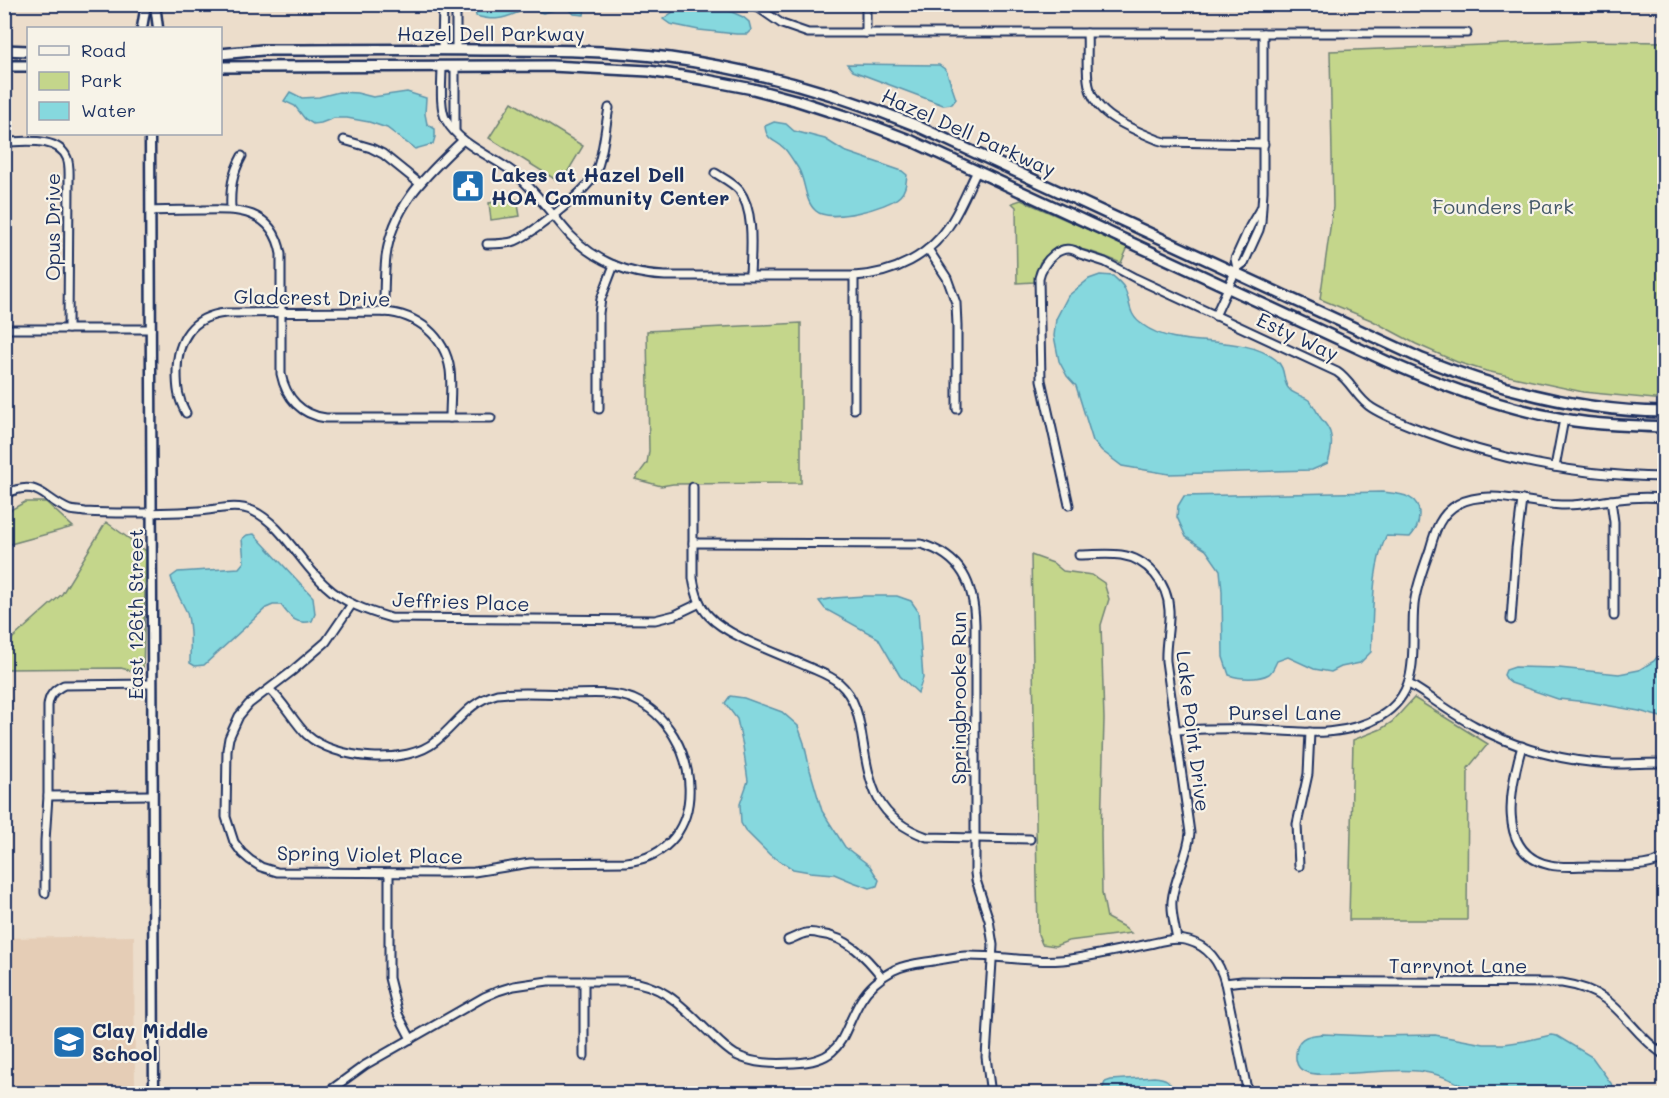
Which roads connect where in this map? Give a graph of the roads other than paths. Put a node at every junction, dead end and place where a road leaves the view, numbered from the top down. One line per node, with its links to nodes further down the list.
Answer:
1 (146, 4): 7 (street)
2 (155, 4): 8 (street)
3 (443, 4): 14 (street)
4 (456, 4): 15 (street)
5 (753, 4): 9 (street)
6 (866, 4): 9 (street)
7 (142, 27)
8 (158, 27)
9 (866, 33): 10 (street)
10 (1087, 33): 11 (street); 29 (street)
11 (1263, 33): 12 (street); 29 (street)
12 (1467, 33)
13 (4, 50): 16 (main road)
14 (442, 50): 15 (main road, Hazel Dell Parkway); 17 (main road, Hazel Dell Parkway)
15 (456, 50): 40 (main road, Hazel Dell Parkway)
16 (27, 51)
17 (222, 54)
18 (4, 66): 19 (main road)
19 (27, 66)
20 (442, 66): 21 (main road, Hazel Dell Parkway); 22 (main road, Hazel Dell Parkway); 24 (street)
21 (455, 66): 24 (street); 31 (main road, Hazel Dell Parkway)
22 (222, 67)
23 (609, 108): 36 (street)
24 (455, 130): 27 (street)
25 (150, 135): 35 (street, East 126th Street)
26 (344, 140): 33 (street)
27 (463, 140): 33 (street); 36 (street)
28 (4, 142): 47 (street, Opus Drive)
29 (1264, 144): 40 (street)
30 (242, 156): 34 (street)
31 (977, 171): 38 (street); 43 (main road, Hazel Dell Parkway)
32 (716, 173): 41 (street)
33 (419, 183): 44 (street)
34 (231, 209): 35 (street); 45 (street)
35 (151, 211): 49 (street, East 126th Street)
36 (553, 214): 37 (street); 39 (street)
37 (487, 243)
38 (928, 249): 42 (street); 52 (street)
39 (614, 265): 41 (street); 50 (street)
40 (1236, 270): 43 (street); 53 (main road, Hazel Dell Parkway)
41 (750, 275): 42 (street)
42 (854, 276): 51 (street)
43 (1228, 287): 46 (street); 57 (main road, Hazel Dell Parkway)
44 (384, 312): 45 (street, Gladcrest Drive); 55 (street, Gladcrest Drive)
45 (280, 313): 54 (street, Gladcrest Drive); 55 (street)
46 (1215, 316): 59 (street, Esty Way); 66 (street, Esty Way)
47 (68, 328): 48 (street); 49 (street)
48 (4, 329)
49 (151, 329): 67 (street, East 126th Street)
50 (599, 409)
51 (854, 409)
52 (957, 409)
53 (1665, 412)
54 (186, 413)
55 (450, 418): 56 (street)
56 (491, 418)
57 (1564, 419): 58 (main road, Hazel Dell Parkway); 59 (street)
58 (1665, 428)
59 (1555, 467): 60 (street, Esty Way)
60 (1665, 477)
61 (693, 487): 68 (street)
62 (5, 494): 67 (street, Jeffries Place)
63 (1665, 498): 65 (street, Pursel Lane)
64 (1522, 500): 65 (street, Pursel Lane); 73 (street); 75 (street, Pursel Lane)
65 (1611, 500): 72 (street)
66 (1069, 505)
67 (151, 512): 71 (street, Jeffries Place); 74 (street, East 126th Street)
68 (693, 543): 70 (street); 83 (street, Springbrooke Run)
69 (1079, 555): 77 (street, Lake Point Drive)
70 (700, 603): 71 (street, Jeffries Place); 83 (street)
71 (352, 604): 76 (street, Spring Violet Place)
72 (1614, 615)
73 (1511, 620)
74 (152, 684): 81 (street, East 126th Street); 82 (street)
75 (1408, 684): 78 (street, Pursel Lane); 79 (street)
76 (270, 689): 87 (street, Spring Violet Place); 87 (street, Spring Violet Place)
77 (1175, 730): 78 (street, Pursel Lane); 89 (street, Lake Point Drive)
78 (1310, 732): 86 (street)
79 (1522, 746): 80 (street); 85 (street)
80 (1665, 763)
81 (153, 795): 82 (street); 98 (street, East 126th Street)
82 (48, 796): 88 (street)
83 (975, 839): 84 (street); 91 (street, Springbrooke Run)
84 (1030, 839)
85 (1665, 859)
86 (1299, 866)
87 (388, 873): 95 (street)
88 (45, 893)
89 (1177, 939): 91 (street); 94 (street)
90 (788, 940): 92 (street)
91 (991, 958): 92 (street); 100 (street, Springbrooke Run)
92 (882, 977): 93 (street)
93 (584, 981): 95 (street); 97 (street)
94 (1225, 983): 96 (street, Tarrynot Lane); 101 (street)
95 (411, 1040): 99 (street)
96 (1665, 1055)
97 (584, 1056)
98 (154, 1094)
99 (325, 1094)
100 (991, 1094)
101 (1248, 1094)

